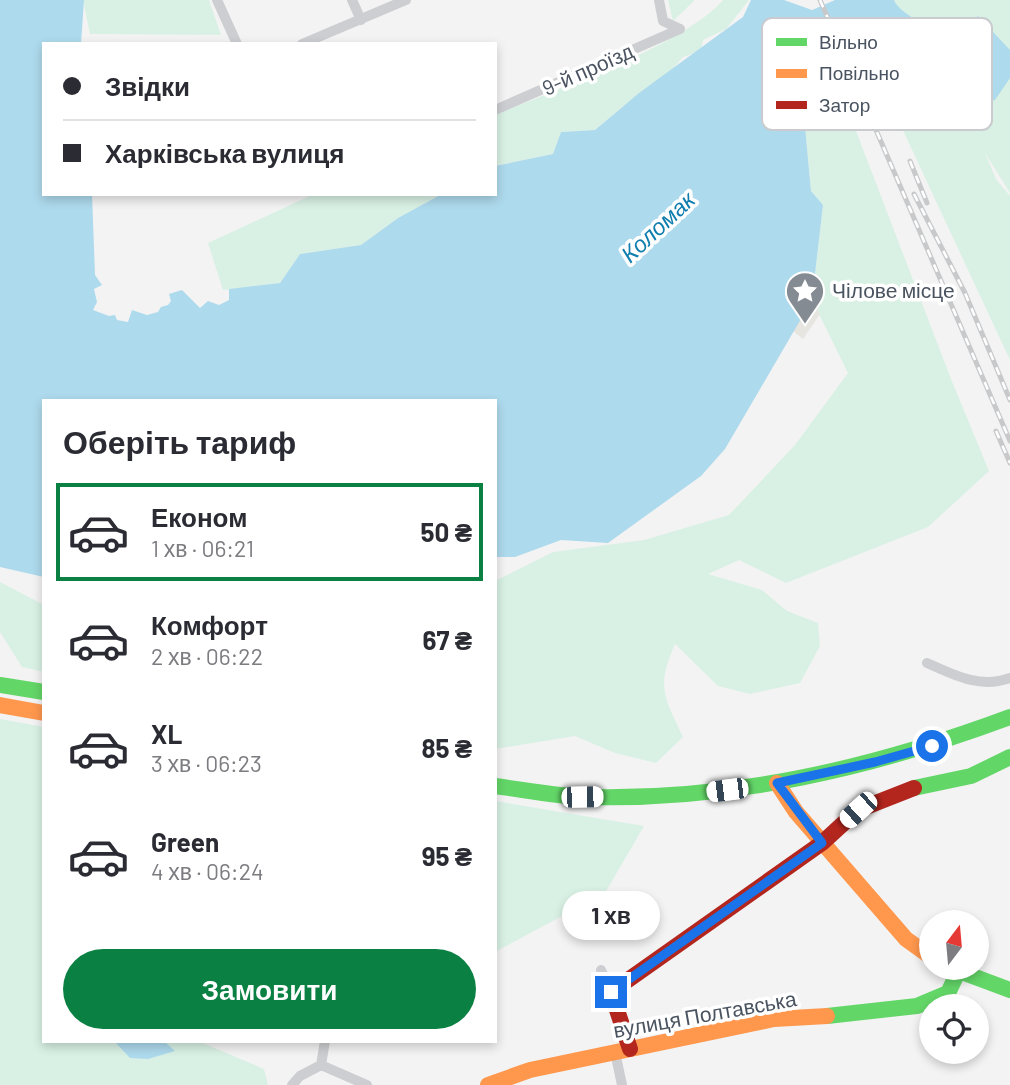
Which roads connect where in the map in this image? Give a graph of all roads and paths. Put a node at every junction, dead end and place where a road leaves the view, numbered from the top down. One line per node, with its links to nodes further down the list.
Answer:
1 (217, 0): 6 (street)
2 (352, 0): 5 (street)
3 (406, 0): 5 (street)
4 (659, 0): 8 (street, 9-й проїзд)
5 (361, 20): 7 (street)
6 (236, 42)
7 (307, 42)
8 (497, 109)
9 (927, 663): 10 (street)
10 (1010, 678)
11 (0, 685): 12 (main road)
12 (42, 692)
13 (0, 705): 14 (main road)
14 (42, 713)
15 (1010, 717): 17 (main road)
16 (1010, 757): 19 (main road)
17 (777, 783): 18 (main road); 19 (main road)
18 (497, 786)
19 (822, 843): 20 (main road); 25 (main road)
20 (919, 948)
21 (601, 970): 25 (street)
22 (951, 980): 27 (main road, вулиця Полтавська)
23 (982, 980): 24 (main road)
24 (1010, 990)
25 (611, 992): 27 (main road)
26 (325, 1043): 28 (street)
27 (622, 1050): 31 (main road, вулиця Полтавська); 32 (street)
28 (321, 1065): 29 (street); 30 (street)
29 (292, 1085)
30 (368, 1085)
31 (488, 1085)
32 (622, 1085)

